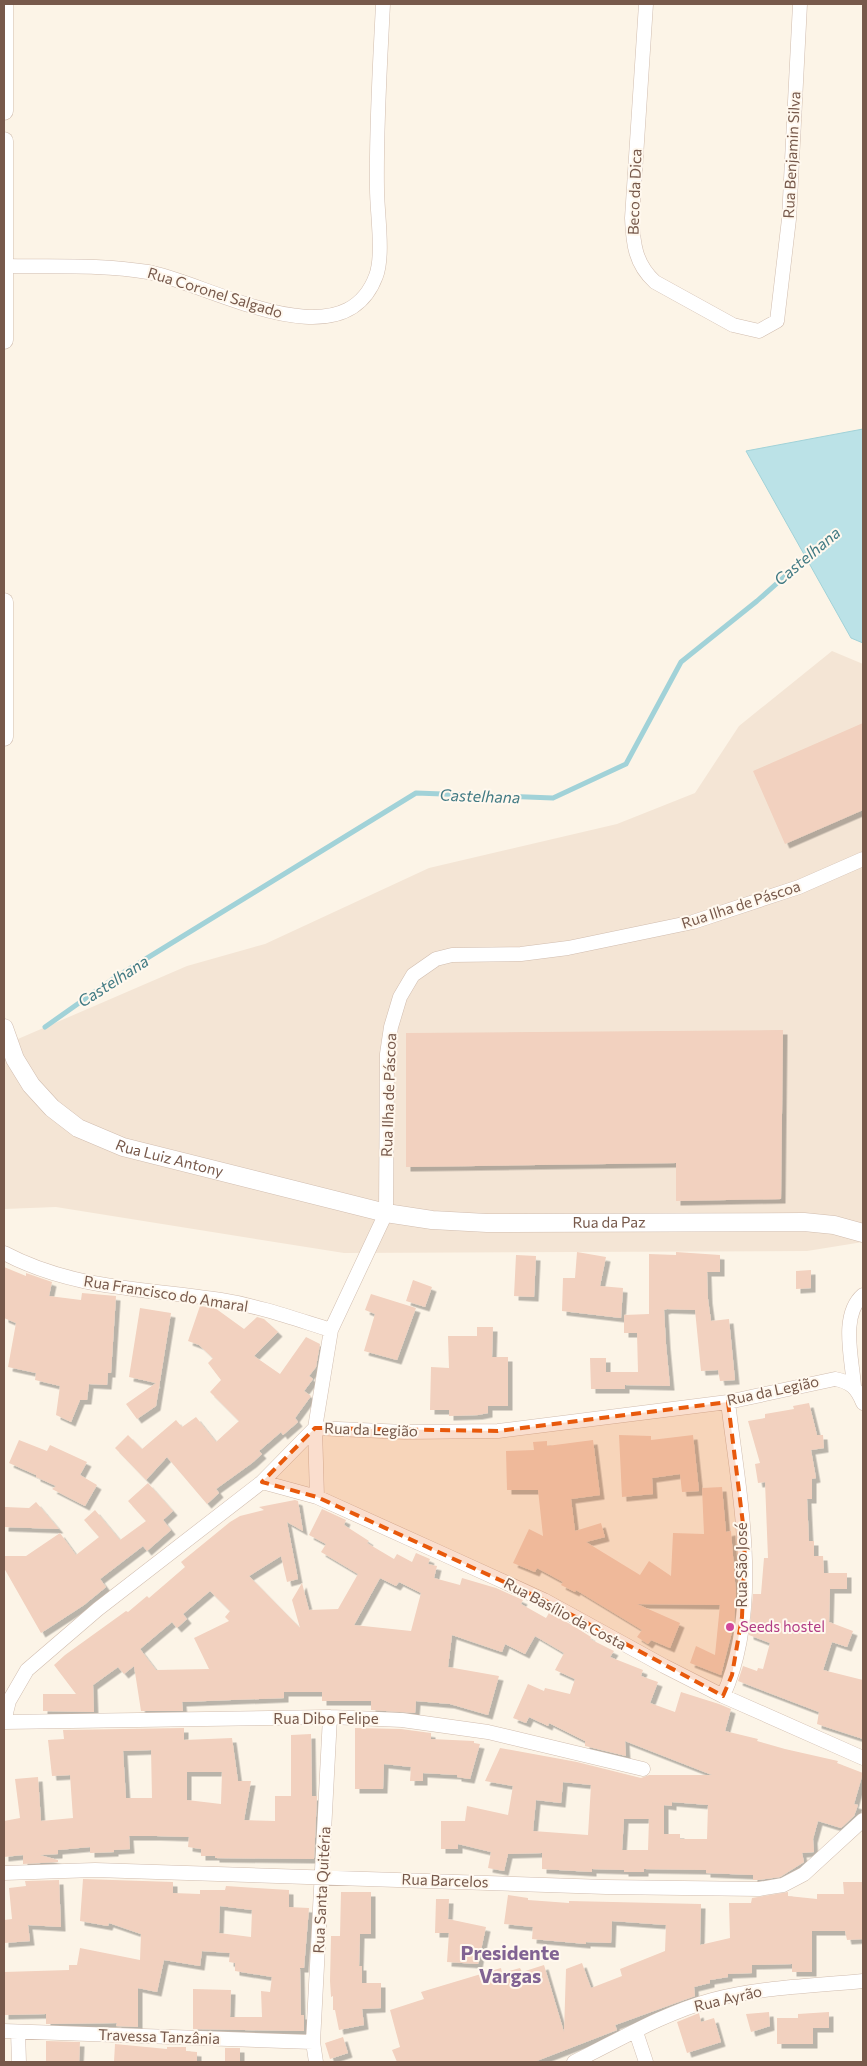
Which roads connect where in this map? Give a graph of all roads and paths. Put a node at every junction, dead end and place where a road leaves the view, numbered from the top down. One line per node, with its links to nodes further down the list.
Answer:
1 (4, 4): 5 (street)
2 (383, 4): 7 (street, Rua Coronel Salgado)
3 (646, 4): 8 (street, Beco da Dica)
4 (800, 4): 8 (street, Rua Benjamin Silva)
5 (4, 111)
6 (4, 141): 7 (street)
7 (4, 266): 9 (street)
8 (780, 306)
9 (4, 340)
10 (4, 602): 11 (street)
11 (4, 737)
12 (863, 859): 14 (street, Rua Ilha de Páscoa)
13 (4, 1028): 14 (street, Rua Luiz Antony)
14 (386, 1213): 15 (street, Rua da Paz); 18 (street, Rua Ilha de Páscoa)
15 (863, 1233)
16 (4, 1253): 18 (street, Rua Francisco do Amaral)
17 (863, 1294): 19 (street)
18 (331, 1330): 22 (street, Rua Ilha de Páscoa)
19 (854, 1386): 20 (street, Rua da Legião); 21 (street)
20 (728, 1402): 22 (street, Rua da Legião); 25 (street, Rua São José)
21 (863, 1403)
22 (315, 1428): 23 (street, Rua da Legião); 24 (street, Rua Ilha de Páscoa)
23 (262, 1482): 24 (street, Rua Basílio da Costa); 27 (street, Rua da Legião)
24 (317, 1497): 25 (street, Rua Basílio da Costa)
25 (723, 1696): 28 (street, Rua Basílio da Costa)
26 (330, 1717): 27 (street, Rua Dibo Felipe); 29 (street, Rua Dibo Felipe); 32 (street, Rua Santa Quitéria)
27 (4, 1721)
28 (863, 1758)
29 (643, 1769)
30 (863, 1820): 32 (street, Rua Barcelos)
31 (4, 1873): 32 (street, Rua Barcelos)
32 (323, 1876): 37 (street, Rua Santa Quitéria)
33 (863, 1981): 36 (street, Rua Ayrão)
34 (4, 2031): 35 (street, Travessa Tanzânia)
35 (18, 2032): 37 (street, Travessa Tanzânia); 38 (street)
36 (636, 2032): 40 (street, Rua Ayrão); 41 (street)
37 (313, 2042): 39 (street, Rua Santa Quitéria)
38 (19, 2062)
39 (316, 2062)
40 (574, 2062)
41 (646, 2062)

